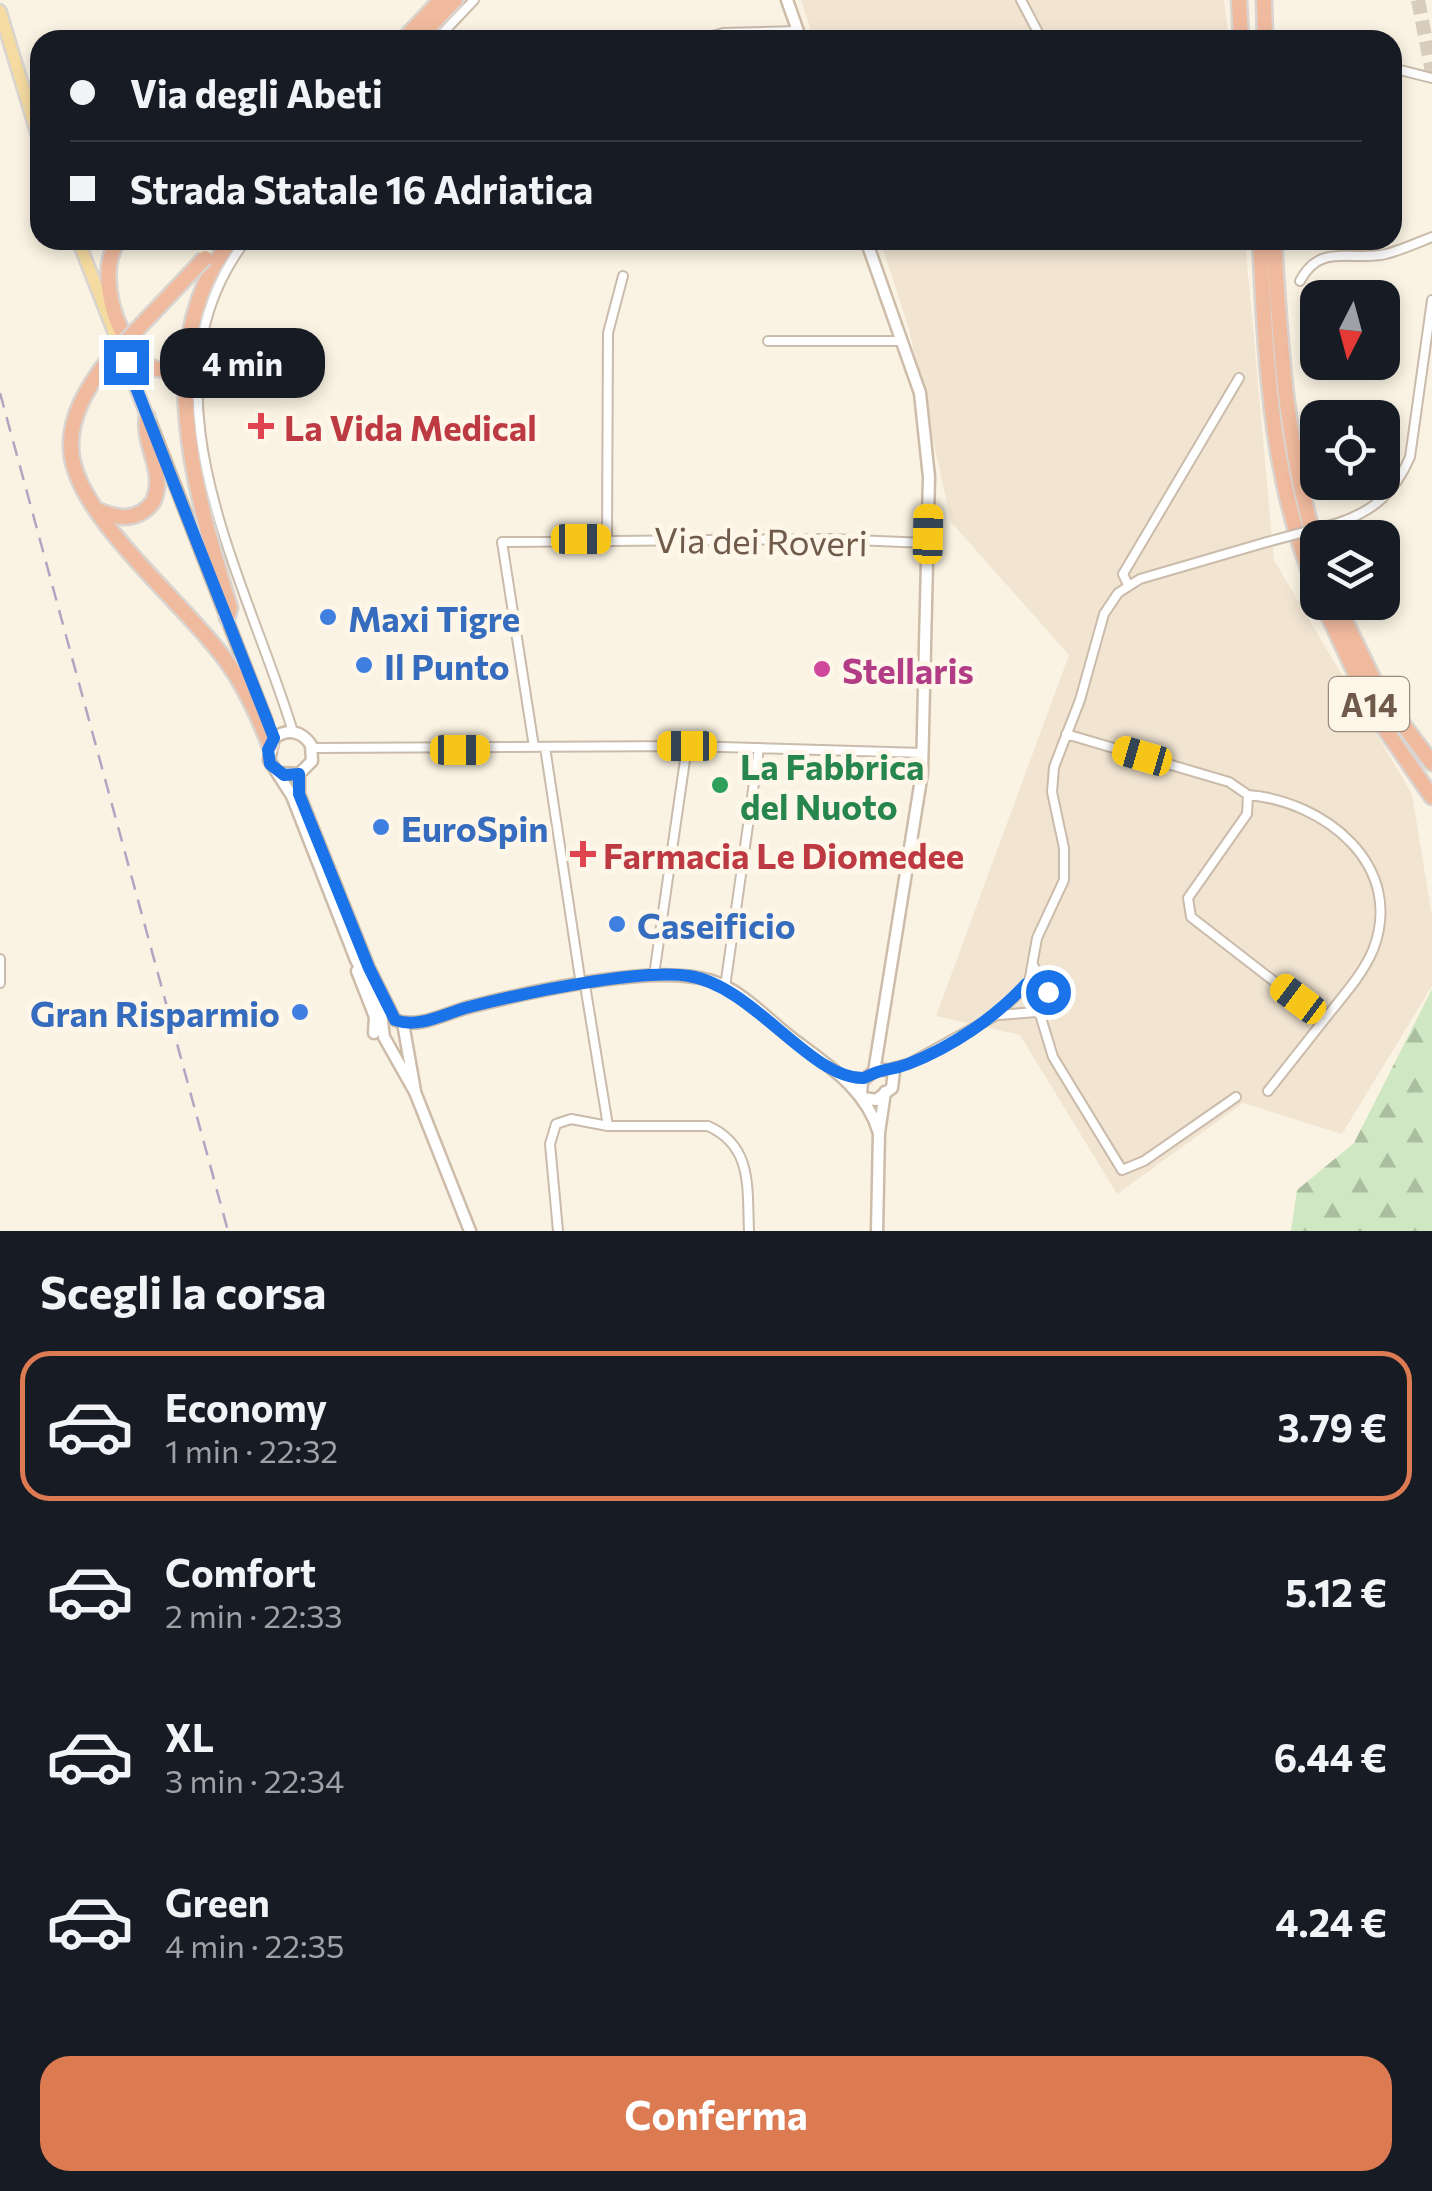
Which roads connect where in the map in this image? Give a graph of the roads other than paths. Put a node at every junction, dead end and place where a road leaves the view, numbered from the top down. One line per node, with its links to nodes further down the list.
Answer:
1 (441, 0): 10 (highway)
2 (455, 0): 11 (highway)
3 (474, 0): 12 (street)
4 (787, 0): 13 (street)
5 (1021, 0): 14 (street)
6 (1238, 0): 15 (highway)
7 (1248, 0): 16 (highway)
8 (1264, 0): 17 (highway)
9 (0, 11): 20 (main road)
10 (412, 30)
11 (426, 30)
12 (446, 30)
13 (797, 30)
14 (1037, 30)
15 (1241, 30)
16 (1250, 30)
17 (1265, 30)
18 (1402, 70): 19 (street)
19 (1432, 78)
20 (30, 110)
21 (1432, 237): 22 (street)
22 (1402, 248)
23 (82, 250): 40 (main road)
24 (114, 250): 35 (highway)
25 (213, 250): 41 (highway, bridge)
26 (221, 250): 35 (highway)
27 (240, 250): 50 (street)
28 (869, 250): 37 (street)
29 (1260, 250): 44 (highway)
30 (1275, 250): 42 (highway)
31 (1397, 250): 33 (street)
32 (623, 276): 43 (street)
33 (1300, 280)
34 (1432, 300): 38 (street)
35 (192, 330): 47 (highway)
36 (768, 341): 37 (street)
37 (900, 341): 45 (street)
38 (1428, 362): 46 (street, bridge)
39 (1239, 378): 46 (street)
40 (147, 416): 41 (highway); 47 (street)
41 (96, 509): 52 (highway)
42 (1309, 520)
43 (607, 539): 45 (street, Via dei Roveri); 54 (street, Via dei Roveri)
44 (1300, 541)
45 (928, 543): 58 (street)
46 (1128, 585): 51 (street)
47 (227, 618): 52 (street)
48 (1330, 620): 63 (highway, A14)
49 (1345, 620): 59 (highway, A14)
50 (293, 732): 52 (street); 56 (street)
51 (1066, 734): 62 (street); 66 (street)
52 (272, 742): 60 (street)
53 (687, 746): 55 (street); 57 (street); 67 (street)
54 (534, 747): 55 (street); 56 (street)
55 (545, 747): 71 (street)
56 (312, 748): 61 (street)
57 (760, 748): 58 (street); 72 (street)
58 (923, 753): 83 (street)
59 (1432, 763)
60 (280, 774): 61 (street); 65 (street)
61 (299, 774): 78 (street)
62 (1248, 795): 77 (street); 77 (street)
63 (1432, 796)
64 (0, 959): 68 (street)
65 (356, 960): 78 (street); 80 (street)
66 (1033, 964): 69 (street); 70 (street)
67 (654, 975): 71 (street); 72 (street)
68 (0, 983)
69 (1029, 983): 70 (street); 73 (street)
70 (1040, 983): 75 (street)
71 (583, 986): 79 (street); 92 (street)
72 (724, 986): 85 (street)
73 (1019, 996): 74 (street); 76 (street)
74 (1028, 1010): 75 (street); 76 (street)
75 (1039, 1011): 91 (street)
76 (995, 1016): 84 (street)
77 (1324, 1020): 87 (street)
78 (394, 1022): 79 (street); 81 (street); 82 (street)
79 (421, 1022): 81 (street)
80 (374, 1032)
81 (404, 1040): 82 (street); 88 (street)
82 (390, 1043): 88 (street)
83 (881, 1049): 84 (street); 86 (street)
84 (892, 1071): 86 (street); 89 (street)
85 (835, 1072): 86 (street); 90 (street)
86 (869, 1075): 90 (street)
87 (1268, 1091)
88 (415, 1092): 94 (street)
89 (885, 1092): 90 (street); 93 (street)
90 (863, 1096): 93 (street)
91 (1236, 1097)
92 (608, 1126): 95 (street); 96 (street)
93 (879, 1134): 97 (street)
94 (470, 1231)
95 (558, 1231)
96 (749, 1231)
97 (877, 1231)

